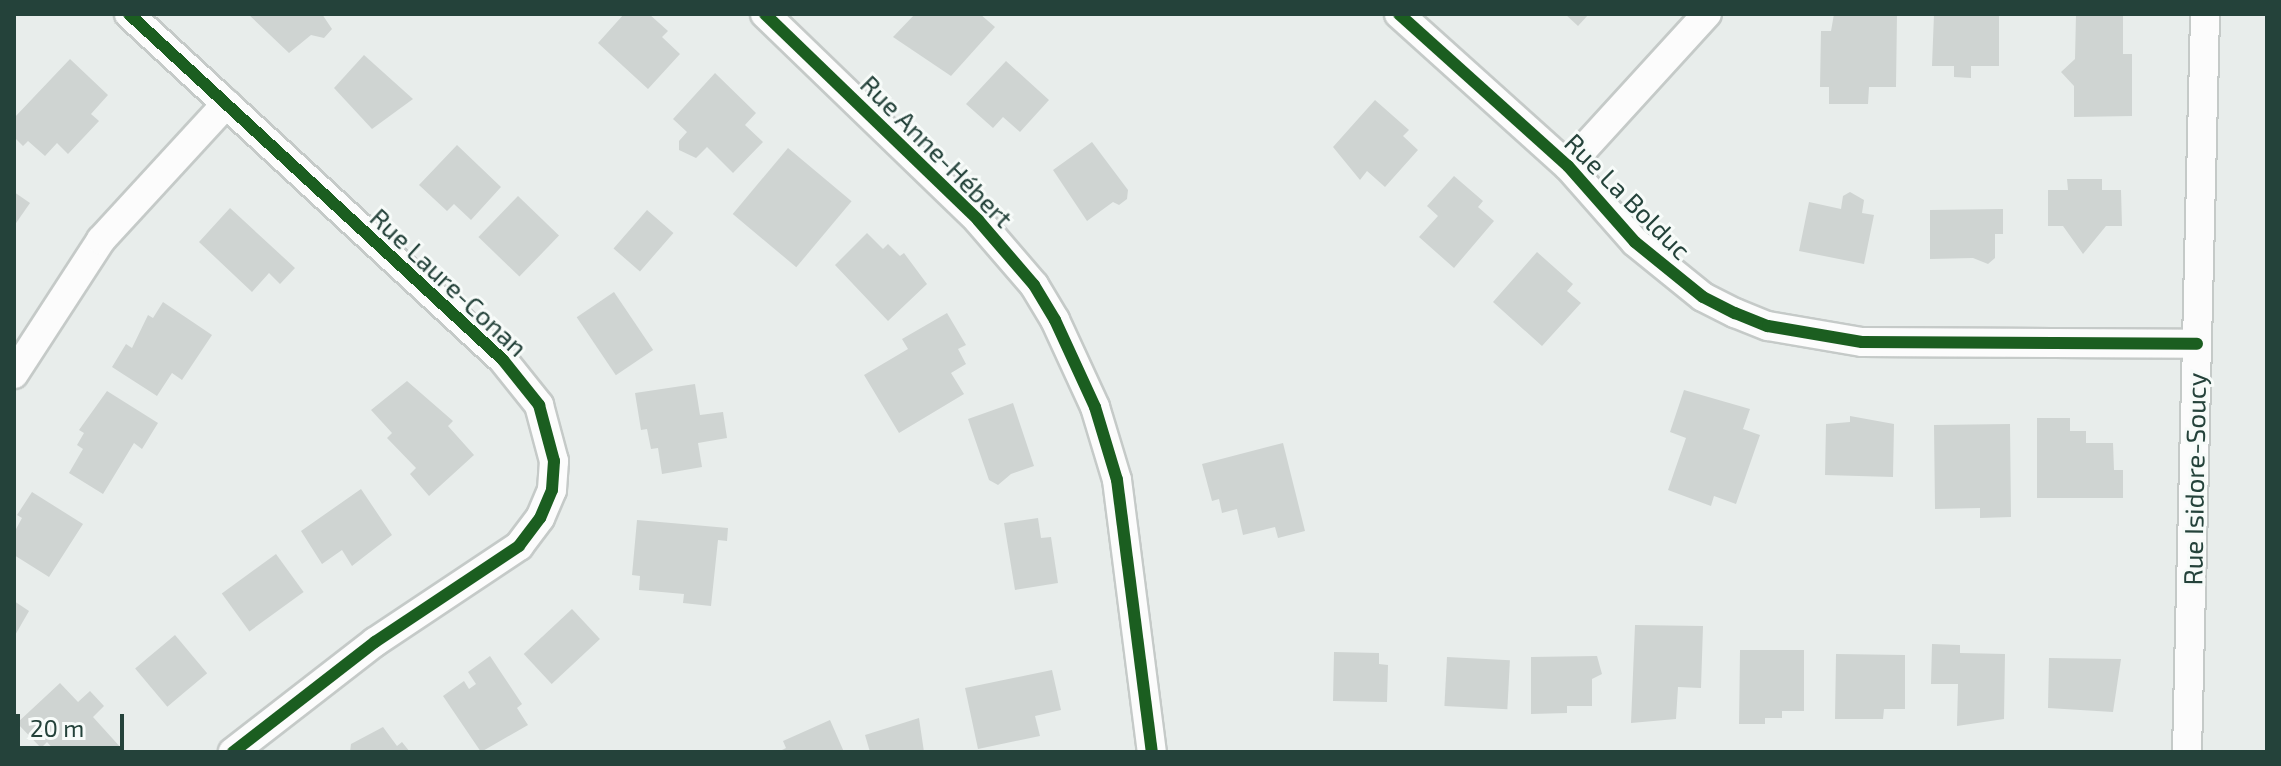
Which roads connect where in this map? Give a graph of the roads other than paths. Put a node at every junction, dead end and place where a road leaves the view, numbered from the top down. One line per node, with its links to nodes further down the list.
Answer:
1 (129, 14): 6 (street, Rue Laure-Conan)
2 (765, 14): 11 (street, Rue Anne-Hébert)
3 (1399, 14): 7 (street, Rue La Bolduc)
4 (1707, 14): 7 (street)
5 (2205, 14): 8 (street, Rue Isidore-Soucy)
6 (226, 104): 9 (street); 10 (street, Rue Laure-Conan)
7 (1568, 166): 8 (street, Rue La Bolduc)
8 (2197, 344): 12 (street, Rue Isidore-Soucy)
9 (14, 374)
10 (233, 752)
11 (1152, 752)
12 (2187, 752)

